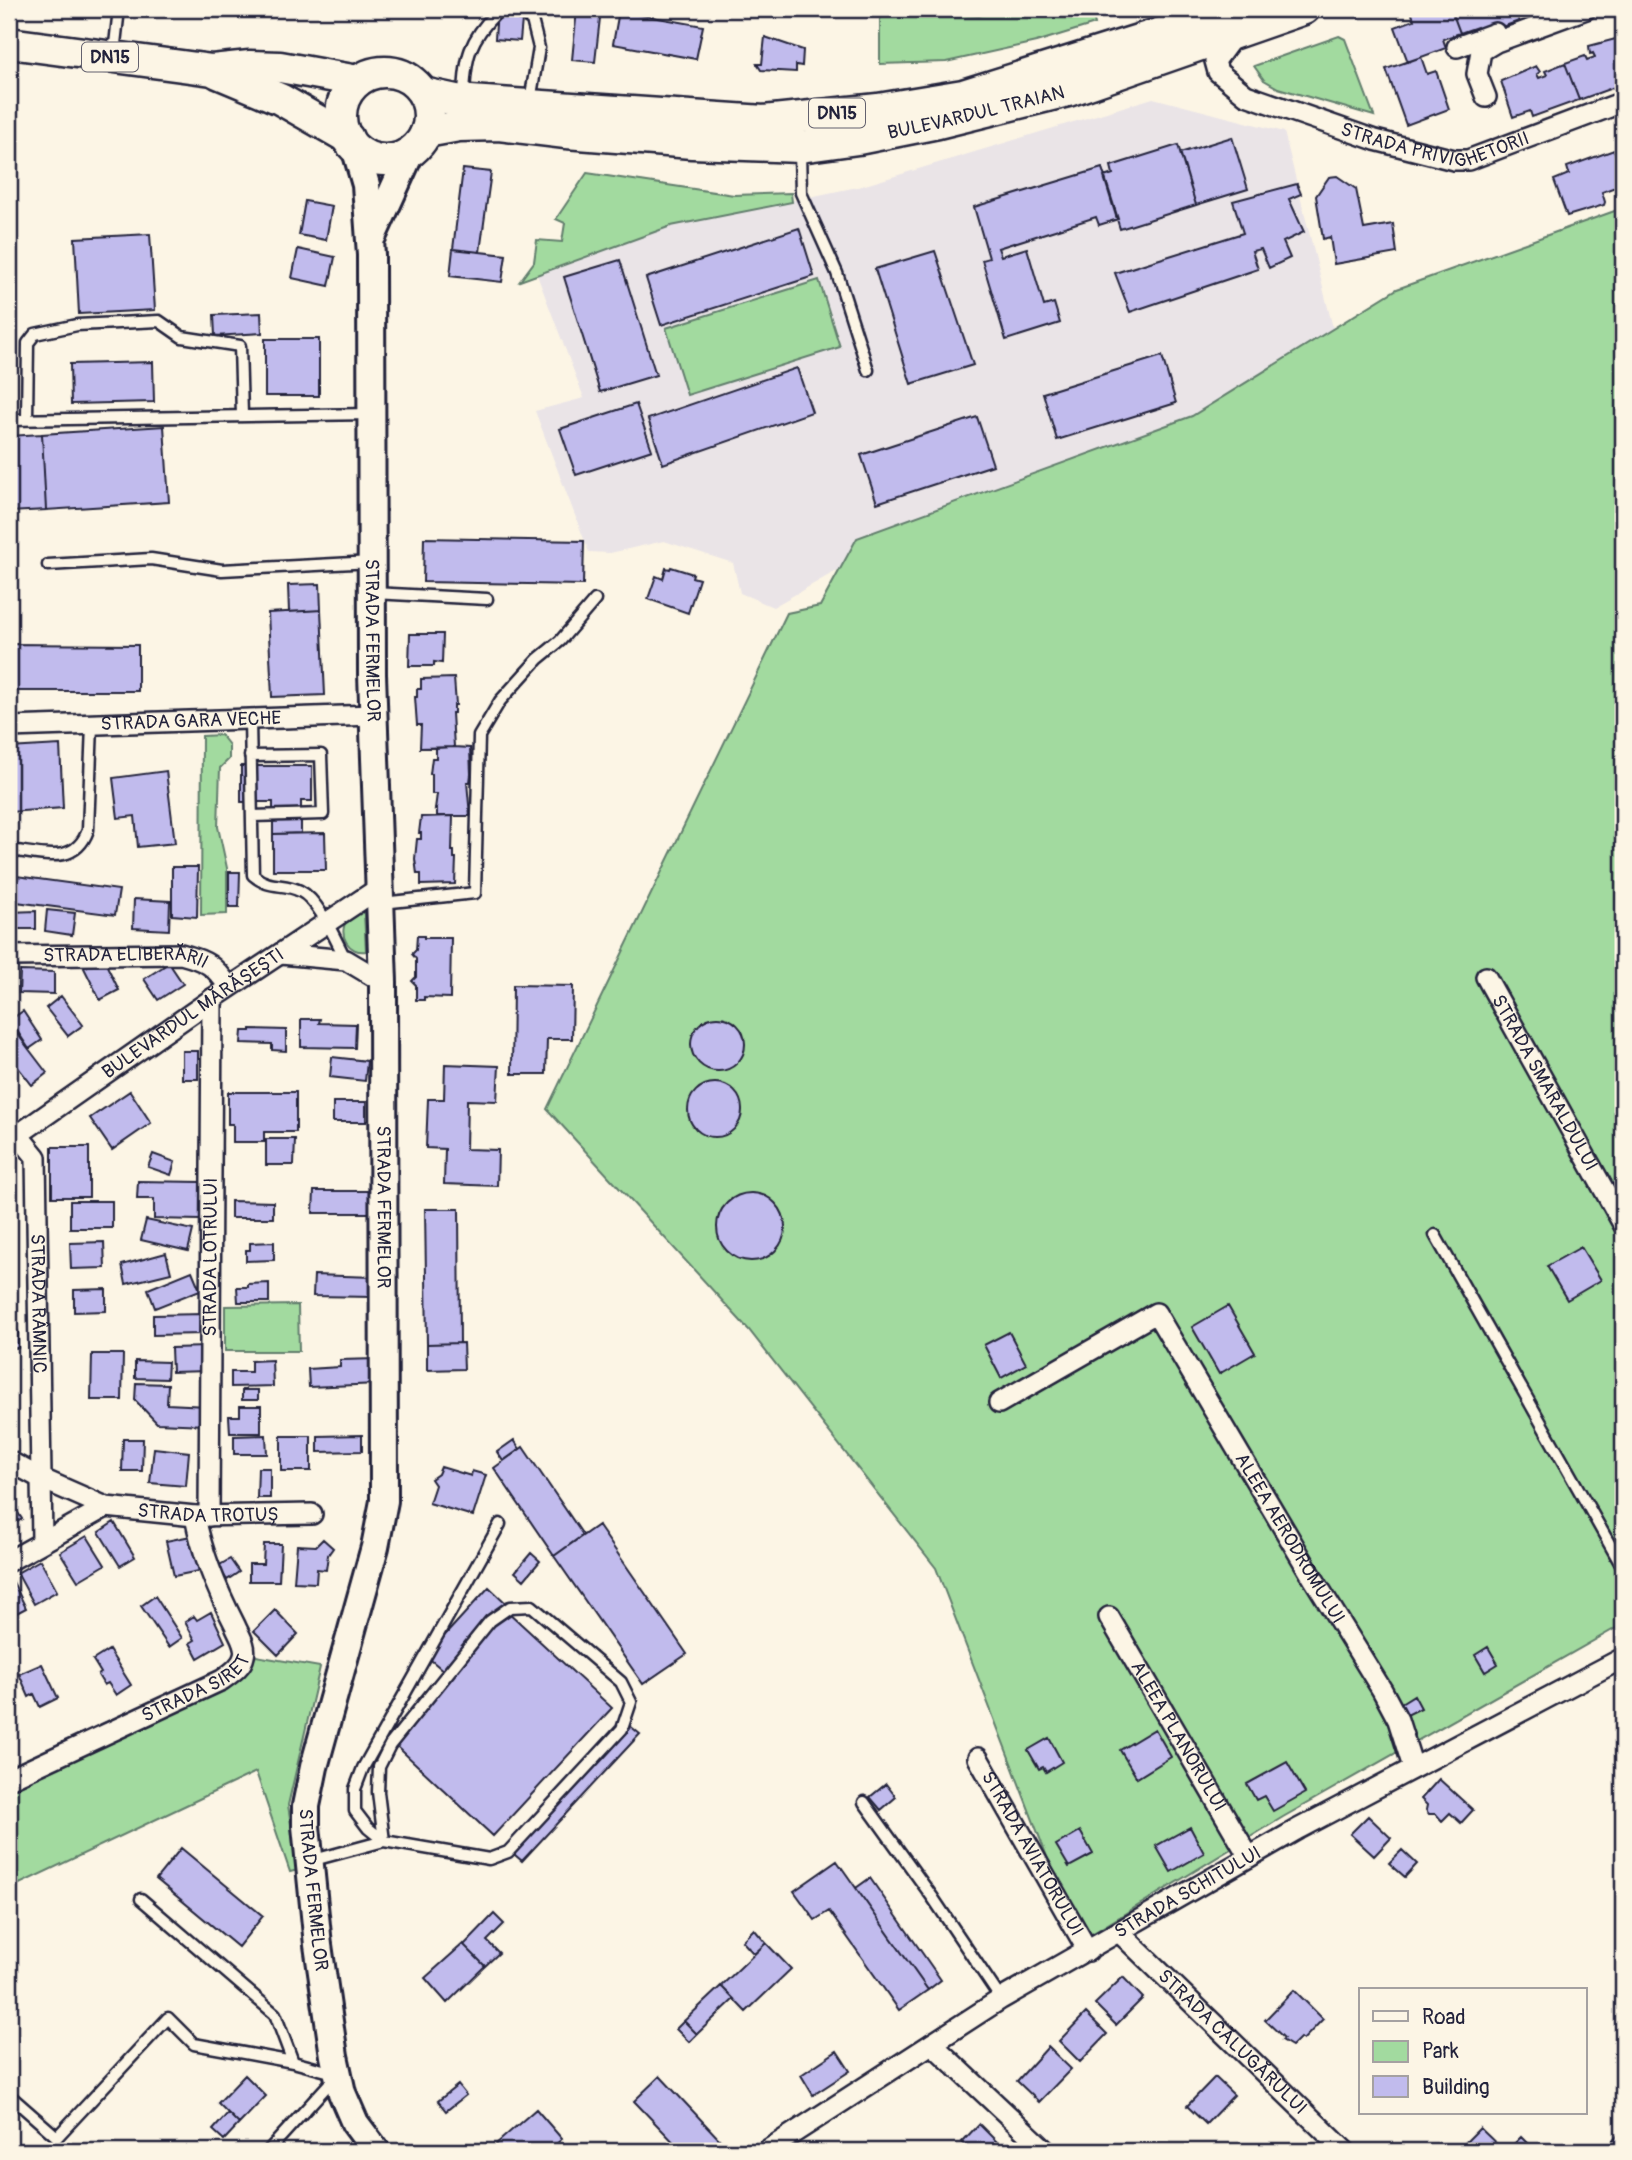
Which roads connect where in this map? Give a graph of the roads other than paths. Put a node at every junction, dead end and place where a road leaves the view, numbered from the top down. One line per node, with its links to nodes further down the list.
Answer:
1 (119, 9): 10 (lane)
2 (1304, 9): 7 (main road, BULEVARDUL TRAIAN / DN15)
3 (1586, 9): 14 (street)
4 (1557, 10): 9 (street)
5 (497, 12): 15 (lane)
6 (522, 14): 17 (lane)
7 (1236, 21): 16 (street, STRADA PRIVIGHETORII); 17 (main road, BULEVARDUL TRAIAN / DN15); 20 (main road, BULEVARDUL TRAIAN / DN15)
8 (9, 43): 10 (main road, DN15)
9 (1458, 47)
10 (114, 57): 11 (main road, DN15)
11 (212, 70): 12 (main road, DN15); 19 (main road, DN15)
12 (358, 81): 13 (main road, DN15); 19 (main road)
13 (423, 93): 15 (main road, BULEVARDUL TRAIAN / DN15); 18 (main road)
14 (1486, 97)
15 (464, 100): 17 (main road, BULEVARDUL TRAIAN / DN15)
16 (1623, 102)
17 (530, 105)
18 (419, 142): 19 (main road, DN15); 20 (main road, BULEVARDUL TRAIAN / DN15); 21 (street, STRADA FERMELOR)
19 (351, 143): 21 (street, STRADA FERMELOR)
20 (800, 147): 22 (lane)
21 (370, 240): 23 (street, STRADA FERMELOR)
22 (867, 370)
23 (372, 414): 24 (lane); 27 (street, STRADA FERMELOR)
24 (242, 415): 25 (lane); 25 (lane)
25 (27, 419): 26 (lane)
26 (9, 420)
27 (372, 562): 28 (lane); 29 (street, STRADA FERMELOR)
28 (48, 565)
29 (372, 593): 30 (lane); 32 (street, STRADA FERMELOR)
30 (487, 598)
31 (595, 600): 39 (lane)
32 (373, 715): 33 (street, STRADA GARA VECHE); 39 (street, STRADA FERMELOR)
33 (250, 720): 34 (street, STRADA GARA VECHE); 36 (lane)
34 (92, 725): 35 (street, STRADA GARA VECHE); 38 (lane)
35 (9, 727)
36 (250, 756): 37 (lane); 37 (lane)
37 (252, 816): 40 (lane)
38 (9, 850)
39 (380, 895): 40 (street, BULEVARDUL MĂRĂȘEȘTI); 45 (street, STRADA FERMELOR)
40 (326, 924): 41 (street, BULEVARDUL MĂRĂȘEȘTI); 43 (lane)
41 (281, 954): 43 (street); 46 (street, BULEVARDUL MĂRĂȘEȘTI)
42 (9, 956): 46 (street, STRADA ELIBERĂRII)
43 (346, 960): 45 (street)
44 (1486, 976): 49 (street, STRADA SMARALDULUI)
45 (383, 982): 69 (street, STRADA FERMELOR)
46 (229, 987): 47 (street, BULEVARDUL MĂRĂȘEȘTI)
47 (212, 999): 48 (street, BULEVARDUL MĂRĂȘEȘTI); 56 (street, STRADA LOTRULUI)
48 (13, 1138): 53 (street, STRADA RÂMNIC)
49 (1623, 1224)
50 (1435, 1235): 60 (lane)
51 (999, 1404): 64 (street, ALEEA AERODROMULUI)
52 (9, 1461): 53 (street, STRADA TROTUȘ)
53 (40, 1478): 54 (street, STRADA TROTUȘ); 58 (street)
54 (106, 1507): 56 (street, STRADA TROTUȘ); 58 (street)
55 (312, 1514): 56 (street, STRADA TROTUȘ)
56 (202, 1516): 65 (street, STRADA SIRET)
57 (500, 1524): 67 (lane)
58 (42, 1541): 59 (street)
59 (9, 1561)
60 (1623, 1568)
61 (1109, 1617): 68 (street, ALEEA PLANORULUI)
62 (1623, 1658): 64 (street, STRADA SCHITULUI)
63 (978, 1758): 72 (street, STRADA AVIATORULUI)
64 (1413, 1767): 68 (street, STRADA SCHITULUI)
65 (9, 1779)
66 (864, 1802): 73 (lane)
67 (384, 1841): 67 (lane); 69 (lane)
68 (1249, 1857): 71 (street, STRADA SCHITULUI)
69 (309, 1861): 76 (street, STRADA FERMELOR)
70 (141, 1899): 75 (lane)
71 (1119, 1932): 72 (street, STRADA SCHITULUI); 82 (street, STRADA CĂLUGĂRULUI)
72 (1088, 1951): 73 (street, STRADA SCHITULUI)
73 (1001, 1999): 74 (street, STRADA SCHITULUI)
74 (932, 2043): 80 (street, STRADA SCHITULUI); 81 (street)
75 (293, 2062): 76 (lane); 77 (lane)
76 (338, 2074): 78 (lane); 79 (street, STRADA FERMELOR)
77 (9, 2095)
78 (268, 2151)
79 (376, 2151)
80 (766, 2151)
81 (1046, 2151)
82 (1345, 2151)

